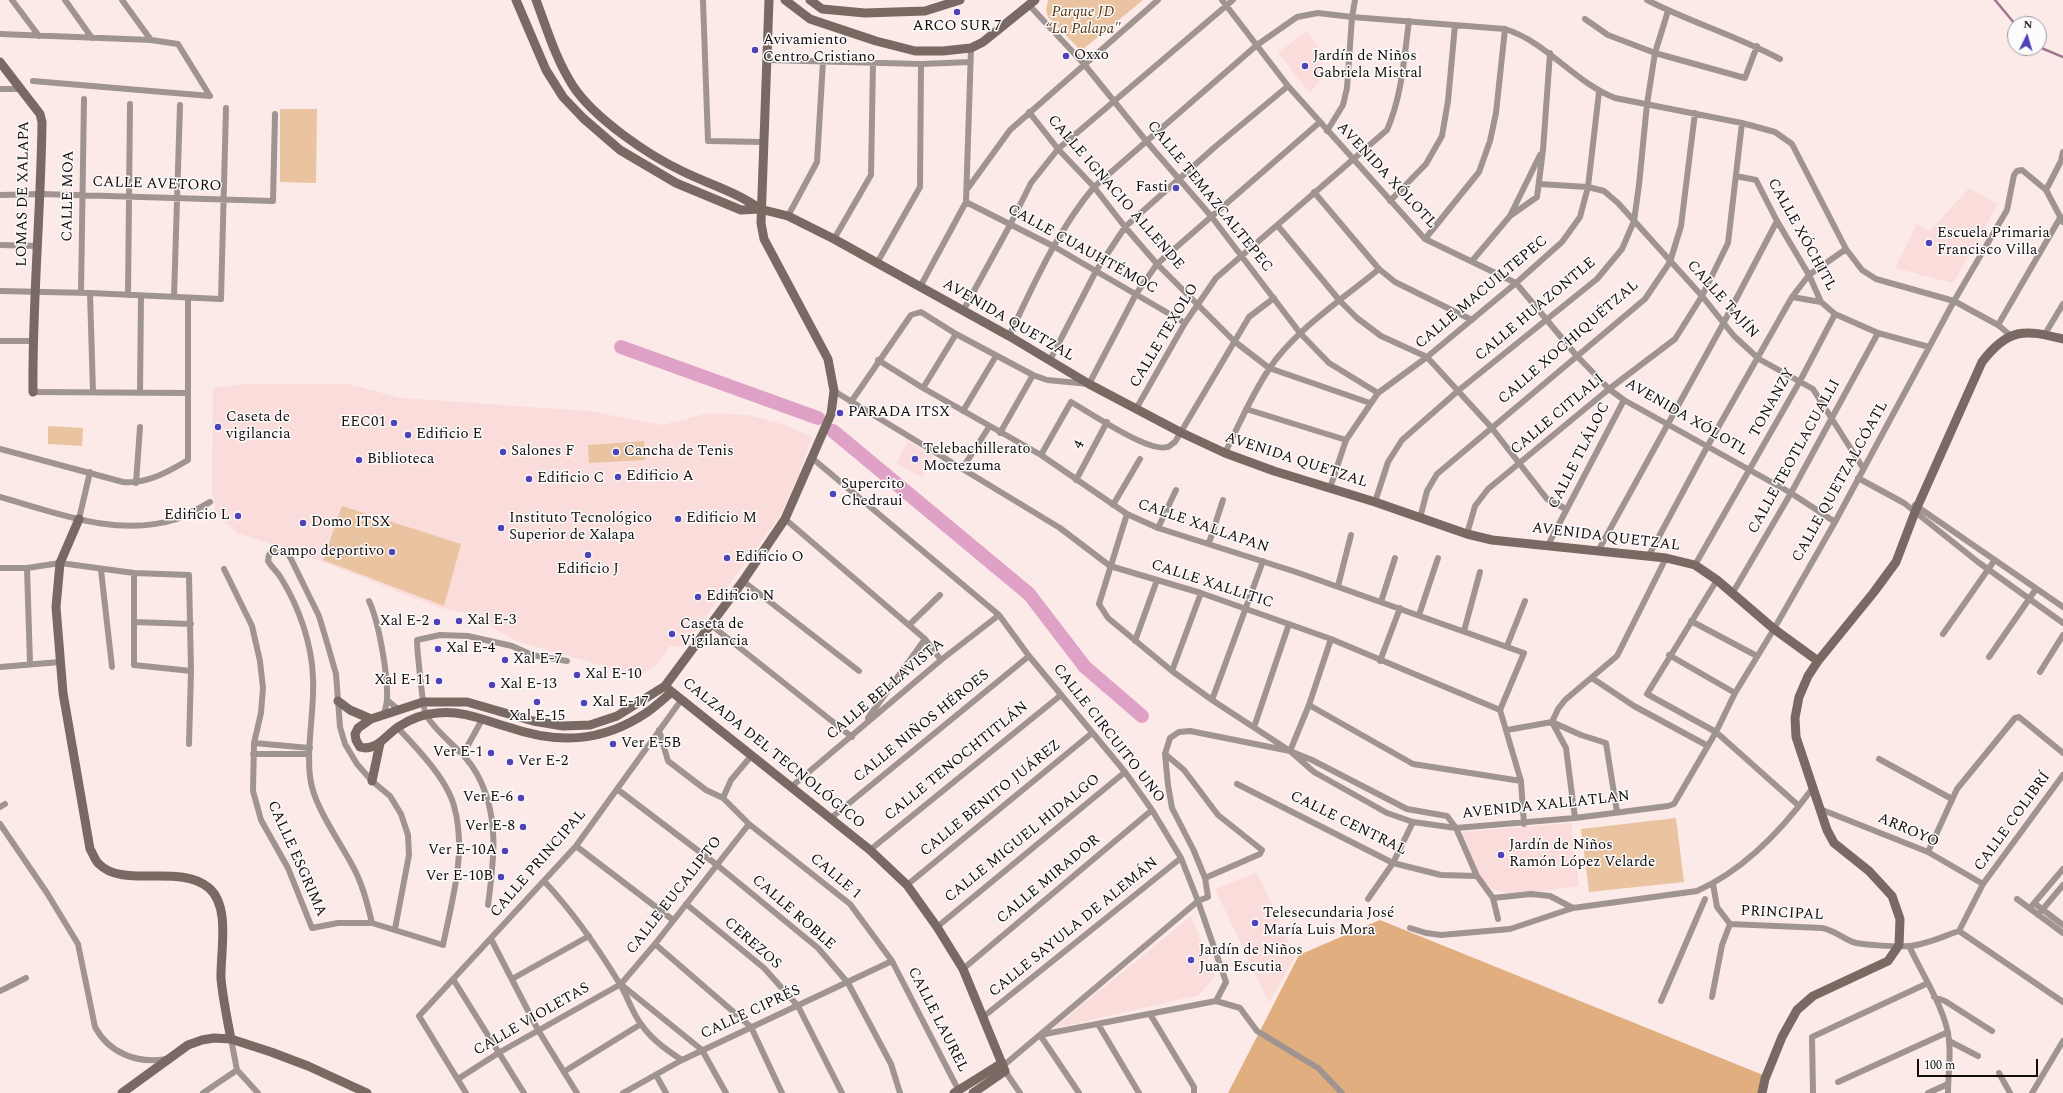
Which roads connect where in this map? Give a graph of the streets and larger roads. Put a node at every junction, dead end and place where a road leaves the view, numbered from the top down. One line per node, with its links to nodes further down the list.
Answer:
1 (12, 0): 26 (street)
2 (65, 0): 27 (street)
3 (122, 0): 28 (street)
4 (516, 0): 81 (street)
5 (536, 0): 81 (street)
6 (703, 0): 59 (street)
7 (769, 0): 35 (street, CALZADA DEL TECNOLÓGICO)
8 (785, 0): 30 (street)
9 (810, 0): 10 (street)
10 (960, 0)
11 (1158, 0): 41 (street)
12 (1222, 0): 18 (street, AVENIDA XÓLOTL)
13 (1233, 0): 18 (street)
14 (1362, 0): 17 (street)
15 (1647, 0): 19 (street)
16 (1032, 3): 30 (street); 41 (street, CALLE TEMAZCALTEPEC)
17 (1355, 3): 20 (street)
18 (1226, 6): 29 (street, AVENIDA XÓLOTL); 48 (street)
19 (1668, 10): 31 (street); 33 (street, CALLE HUAZONTLE)
20 (1352, 17): 22 (street); 29 (street); 58 (street)
21 (1585, 19): 33 (street)
22 (1409, 21): 23 (street); 64 (street, CALLE TEXOLO)
23 (1455, 25): 24 (street); 79 (street)
24 (1505, 29): 32 (street); 92 (street)
25 (0, 34): 26 (street)
26 (39, 36): 27 (street)
27 (92, 38): 28 (street)
28 (151, 40): 42 (street)
29 (1257, 45): 43 (street, AVENIDA XÓLOTL); 60 (street)
30 (971, 48): 39 (street)
31 (1757, 48): 33 (street); 34 (street)
32 (1550, 53): 46 (street); 62 (street)
33 (1655, 53): 50 (street, CALLE HUAZONTLE)
34 (1780, 59)
35 (767, 60): 36 (street); 59 (street, CALZADA DEL TECNOLÓGICO)
36 (823, 61): 38 (street); 82 (street)
37 (0, 62): 45 (street, LOMAS DE XALAPA)
38 (873, 62): 40 (street); 91 (street)
39 (970, 62): 40 (street); 70 (street)
40 (922, 64): 100 (street)
41 (1084, 64): 48 (street, CALLE TEMAZCALTEPEC); 53 (street)
42 (33, 81)
43 (1288, 86): 56 (street, AVENIDA XÓLOTL); 66 (street)
44 (0, 89): 45 (street)
45 (21, 89): 73 (street, LOMAS DE XALAPA)
46 (1599, 92): 50 (street); 69 (street, CALLE MACUILTEPEC)
47 (84, 99): 75 (street, CALLE MOA)
48 (1115, 101): 60 (street, CALLE TEMAZCALTEPEC); 61 (street)
49 (130, 104): 76 (street)
50 (1647, 104): 55 (street); 86 (street, CALLE HUAZONTLE)
51 (180, 105): 77 (street)
52 (226, 108): 78 (street)
53 (1029, 112): 61 (street, CALLE IGNACIO ALLENDE); 70 (street)
54 (275, 114): 78 (street, CALLE AVETORO)
55 (1695, 114): 57 (street); 99 (street, CALLE XOCHIQUÉTZAL)
56 (1320, 122): 58 (street, AVENIDA XÓLOTL); 83 (street)
57 (1742, 123): 65 (street, CALLE CITLALI); 96 (street)
58 (1327, 131): 64 (street, AVENIDA XÓLOTL)
59 (763, 142): 81 (street, CALZADA DEL TECNOLÓGICO)
60 (1147, 142): 66 (street, CALLE TEMAZCALTEPEC); 68 (street)
61 (1058, 149): 68 (street, CALLE IGNACIO ALLENDE); 88 (street)
62 (1543, 150): 67 (street); 84 (street)
63 (2063, 152): 71 (street)
64 (1354, 159): 72 (street, CALLE TEXOLO); 79 (street, AVENIDA XÓLOTL)
65 (1736, 176): 87 (street, CALLE XÓCHITL); 114 (street, CALLE CITLALI)
66 (1179, 179): 83 (street, CALLE TEMAZCALTEPEC); 90 (street)
67 (1539, 184): 69 (street, CALLE TAJÍN); 84 (street)
68 (1094, 187): 90 (street, CALLE IGNACIO ALLENDE); 95 (street)
69 (1588, 187): 86 (street, CALLE TAJÍN); 105 (street, CALLE MACUILTEPEC)
70 (968, 188): 80 (street)
71 (2046, 190): 85 (street); 120 (street, CALLE QUETZALCÓATL)
72 (1314, 192): 89 (street, CALLE TEXOLO); 102 (street)
73 (41, 194): 74 (street, CALLE AVETORO); 75 (street, CALLE AVETORO); 94 (street, LOMAS DE XALAPA)
74 (0, 195)
75 (82, 196): 76 (street, CALLE AVETORO); 109 (street, CALLE MOA)
76 (129, 197): 77 (street, CALLE AVETORO); 112 (street)
77 (177, 198): 78 (street, CALLE AVETORO); 115 (street)
78 (224, 200): 118 (street)
79 (1390, 201): 92 (street, AVENIDA XÓLOTL)
80 (966, 202): 88 (street, CALLE CUAUHTÉMOC); 106 (street)
81 (760, 209): 82 (street, AVENIDA QUETZAL); 155 (street, CALZADA DEL TECNOLÓGICO)
82 (788, 216): 91 (street, AVENIDA QUETZAL)
83 (1211, 216): 97 (street, CALLE TEMAZCALTEPEC); 101 (street)
84 (1510, 216): 98 (street)
85 (2062, 220): 130 (street)
86 (1634, 221): 99 (street, CALLE TAJÍN); 126 (street, CALLE HUAZONTLE)
87 (1777, 221): 104 (street, CALLE XÓCHITL); 129 (street)
88 (1010, 225): 95 (street, CALLE CUAUHTÉMOC); 124 (street)
89 (1278, 226): 97 (street, CALLE TEXOLO); 119 (street)
90 (1125, 227): 101 (street, CALLE IGNACIO ALLENDE); 103 (street)
91 (834, 239): 100 (street, AVENIDA QUETZAL)
92 (1425, 239): 98 (street, AVENIDA XÓLOTL)
93 (0, 245): 94 (street)
94 (38, 246): 108 (street, LOMAS DE XALAPA)
95 (1053, 246): 103 (street, CALLE CUAUHTÉMOC); 136 (street)
96 (1846, 249): 104 (street); 120 (street)
97 (1242, 257): 117 (street, CALLE TEMAZCALTEPEC); 122 (street, CALLE TEXOLO)
98 (1472, 261): 105 (street, AVENIDA XÓLOTL)
99 (1670, 262): 114 (street, CALLE TAJÍN); 142 (street, CALLE XOCHIQUÉTZAL)
100 (877, 263): 106 (street, AVENIDA QUETZAL)
101 (1157, 264): 111 (street); 122 (street, CALLE IGNACIO ALLENDE)
102 (1379, 269): 119 (street); 127 (street)
103 (1096, 271): 111 (street, CALLE CUAUHTÉMOC); 147 (street)
104 (1809, 275): 116 (street); 121 (street, CALLE XÓCHITL)
105 (1516, 283): 126 (street, AVENIDA XÓLOTL); 127 (street, CALLE MACUILTEPEC)
106 (920, 287): 124 (street, AVENIDA QUETZAL)
107 (0, 291): 108 (street)
108 (35, 292): 109 (street); 139 (street, LOMAS DE XALAPA)
109 (81, 293): 110 (street)
110 (90, 293): 112 (street); 157 (street)
111 (1136, 294): 128 (street, CALLE CUAUHTÉMOC); 151 (street)
112 (128, 295): 113 (street)
113 (141, 296): 115 (street); 158 (street)
114 (1702, 296): 129 (street, CALLE TAJÍN); 153 (street, CALLE CITLALI)
115 (174, 297): 118 (street)
116 (1792, 297): 121 (street); 145 (street)
117 (1274, 298): 131 (street, CALLE TEMAZCALTEPEC); 140 (street)
118 (188, 299): 159 (street)
119 (1340, 301): 131 (street); 144 (street)
120 (1954, 301): 130 (street); 141 (street, CALLE QUETZALCÓATL)
121 (1821, 302): 125 (street, CALLE XÓCHITL)
122 (1196, 304): 128 (street, CALLE TEXOLO); 140 (street, CALLE IGNACIO ALLENDE)
123 (2063, 304): 134 (street)
124 (963, 311): 136 (street, AVENIDA QUETZAL)
125 (1835, 314): 132 (street, CALLE XÓCHITL); 150 (street, TONANZY)
126 (1547, 319): 142 (street, AVENIDA XÓLOTL); 154 (street, CALLE HUAZONTLE)
127 (1472, 320): 144 (street, CALLE MACUILTEPEC)
128 (1185, 323): 164 (street, CALLE TEXOLO)
129 (1723, 324): 145 (street, CALLE TAJÍN); 169 (street)
130 (1998, 325): 135 (street)
131 (1300, 333): 148 (street); 160 (street, CALLE TEMAZCALTEPEC)
132 (1878, 333): 141 (street, CALLE XÓCHITL); 167 (street, CALLE TEOTLACUALLI)
133 (956, 334): 143 (street); 146 (street); 152 (street)
134 (2045, 334): 135 (street); 137 (street)
135 (2010, 335): 199 (street)
136 (1009, 336): 147 (street, AVENIDA QUETZAL)
137 (2063, 339)
138 (0, 341): 139 (street)
139 (32, 342): 156 (street, LOMAS DE XALAPA)
140 (1234, 342): 148 (street); 173 (street)
141 (1929, 346): 183 (street, CALLE QUETZALCÓATL)
142 (1576, 355): 153 (street, AVENIDA XÓLOTL); 172 (street, CALLE XOCHIQUÉTZAL)
143 (996, 356): 149 (street); 166 (street)
144 (1426, 357): 154 (street); 160 (street, CALLE MACUILTEPEC)
145 (1759, 359): 150 (street, CALLE TAJÍN); 176 (street)
146 (878, 360): 152 (street, CALLE XALLAPAN); 162 (street)
147 (1050, 360): 151 (street, AVENIDA QUETZAL)
148 (1269, 368): 163 (street); 165 (street)
149 (1033, 375): 151 (street); 174 (street)
150 (1800, 381): 167 (street, CALLE TAJÍN); 185 (street, TONANZY)
151 (1089, 384): 164 (street, AVENIDA QUETZAL)
152 (923, 388): 166 (street, CALLE XALLAPAN)
153 (1609, 389): 161 (street, AVENIDA XÓLOTL); 182 (street, CALLE CITLALI)
154 (1459, 390): 172 (street); 196 (street, CALLE HUAZONTLE)
155 (834, 391): 162 (street, CALLE XALLITIC); 180 (street, CALZADA DEL TECNOLÓGICO)
156 (33, 392): 157 (street)
157 (93, 392): 158 (street)
158 (140, 393): 159 (street)
159 (188, 393): 189 (street)
160 (1378, 393): 163 (street, CALLE MACUILTEPEC)
161 (1624, 400): 169 (street, AVENIDA XÓLOTL); 198 (street, CALLE TLÁLOC)
162 (851, 402): 184 (street, CALLE XALLITIC)
163 (1370, 403): 175 (street, CALLE MACUILTEPEC)
164 (1136, 409): 173 (street, AVENIDA QUETZAL)
165 (1246, 409): 175 (street); 178 (street)
166 (963, 411): 170 (street, CALLE XALLAPAN)
167 (1832, 418): 183 (street, CALLE TAJÍN); 192 (street, CALLE TEOTLACUALLI)
168 (1107, 422): 173 (street); 179 (street); 188 (street, 4)
169 (1667, 425): 176 (street, AVENIDA XÓLOTL); 210 (street)
170 (989, 426): 174 (street, CALLE XALLAPAN); 184 (street)
171 (140, 427): 189 (street)
172 (1491, 427): 182 (street); 201 (street, CALLE XOCHIQUÉTZAL)
173 (1180, 432): 178 (street, AVENIDA QUETZAL)
174 (1000, 433): 179 (street, CALLE XALLAPAN)
175 (1346, 440): 190 (street, CALLE MACUILTEPEC)
176 (1707, 447): 185 (street, AVENIDA XÓLOTL); 211 (street)
177 (0, 449): 186 (street)
178 (1226, 453): 190 (street, AVENIDA QUETZAL)
179 (1041, 455): 188 (street, CALLE XALLAPAN)
180 (812, 458): 203 (street, CALZADA DEL TECNOLÓGICO); 243 (street, CALLE CIRCUITO UNO)
181 (1140, 459): 197 (street)
182 (1521, 463): 198 (street); 206 (street, CALLE CITLALI)
183 (1863, 468): 187 (street, CALLE QUETZALCÓATL)
184 (962, 469): 219 (street, CALLE XALLITIC)
185 (1750, 470): 192 (street, AVENIDA XÓLOTL); 218 (street, TONANZY)
186 (90, 472): 189 (street); 202 (street)
187 (1858, 478): 199 (street); 204 (street, CALLE QUETZALCÓATL)
188 (1076, 480): 197 (street, CALLE XALLAPAN)
189 (136, 483)
190 (1330, 488): 196 (street, AVENIDA QUETZAL)
191 (1176, 490): 205 (street)
192 (1791, 493): 204 (street, AVENIDA XÓLOTL); 233 (street, CALLE TEOTLACUALLI)
193 (0, 498): 202 (street)
194 (1223, 500): 208 (street)
195 (210, 502): 202 (street)
196 (1375, 502): 201 (street, AVENIDA QUETZAL)
197 (1113, 505): 200 (street, CALLE XALLAPAN)
198 (1566, 509): 209 (street, CALLE TLÁLOC)
199 (1916, 509): 216 (street); 223 (street); 266 (street)
200 (1127, 514): 205 (street, CALLE XALLAPAN); 219 (street, AVENIDA XALLATLAN)
201 (1420, 518): 206 (street, AVENIDA QUETZAL)
202 (79, 519): 217 (street)
203 (785, 519): 229 (street, CALZADA DEL TECNOLÓGICO); 250 (street)
204 (1835, 522): 251 (street, CALLE QUETZALCÓATL)
205 (1158, 528): 208 (street, CALLE XALLAPAN)
206 (1467, 534): 209 (street, AVENIDA QUETZAL)
207 (1351, 535): 230 (street)
208 (1210, 543): 215 (street, CALLE XALLAPAN)
209 (1548, 545): 210 (street, AVENIDA QUETZAL)
210 (1598, 551): 211 (street, AVENIDA QUETZAL)
211 (1649, 555): 214 (street, AVENIDA QUETZAL)
212 (1395, 558): 238 (street)
213 (1438, 558): 242 (street)
214 (1666, 558): 218 (street, AVENIDA QUETZAL); 275 (street)
215 (1263, 561): 230 (street, CALLE XALLAPAN); 241 (street)
216 (1994, 561): 223 (street); 231 (street)
217 (60, 563): 221 (street); 224 (street); 267 (street)
218 (1695, 565): 228 (street, AVENIDA QUETZAL)
219 (1110, 566): 227 (street, CALLE XALLITIC); 257 (street, AVENIDA XALLATLAN)
220 (0, 568): 221 (street)
221 (27, 568): 268 (street)
222 (224, 569): 300 (street, CALLE ESGRIMA)
223 (1988, 569): 235 (street); 253 (street)
224 (101, 570): 226 (street); 270 (street)
225 (1480, 572): 252 (street)
226 (134, 573): 245 (street); 247 (street)
227 (1157, 580): 232 (street, CALLE XALLITIC); 257 (street)
228 (1717, 580): 233 (street, AVENIDA QUETZAL); 244 (street)
229 (743, 581): 249 (street, CALZADA DEL TECNOLÓGICO); 272 (street)
230 (1338, 586): 238 (street, CALLE XALLAPAN)
231 (2036, 589): 235 (street); 239 (street)
232 (1201, 593): 241 (street, CALLE XALLITIC); 273 (street)
233 (1732, 594): 251 (street, AVENIDA QUETZAL)
234 (940, 595): 250 (street)
235 (2029, 600): 246 (street); 262 (street)
236 (369, 601): 280 (street)
237 (1524, 601): 258 (street)
238 (1381, 602): 240 (street, CALLE XALLAPAN)
239 (2063, 607)
240 (1400, 608): 242 (street, CALLE XALLAPAN); 265 (street)
241 (1246, 609): 248 (street, CALLE XALLITIC); 281 (street)
242 (1419, 614): 252 (street, CALLE XALLAPAN)
243 (999, 615): 259 (street, CALLE CIRCUITO UNO); 263 (street, CALLE BELLAVISTA)
244 (1691, 621): 260 (street); 261 (street)
245 (134, 622): 247 (street); 271 (street)
246 (2063, 623)
247 (191, 624): 271 (street)
248 (1288, 624): 256 (street, CALLE XALLITIC); 294 (street)
249 (711, 625): 276 (street, CALZADA DEL TECNOLÓGICO); 299 (street)
250 (909, 625): 255 (street)
251 (1774, 629): 261 (street, CALLE QUETZALCÓATL); 266 (street, AVENIDA QUETZAL)
252 (1464, 631): 258 (street, CALLE XALLAPAN)
253 (1943, 634)
254 (2063, 635): 274 (street)
255 (925, 638): 263 (street); 292 (street)
256 (1331, 639): 265 (street, CALLE XALLITIC); 284 (street)
257 (1135, 641): 273 (street, AVENIDA XALLATLAN)
258 (1507, 646): 286 (street, CALLE XALLAPAN)
259 (1029, 656): 278 (street, CALLE CIRCUITO UNO); 329 (street, CALLE NIÑOS HÉROES)
260 (1670, 656): 277 (street); 297 (street)
261 (1757, 656): 277 (street, CALLE QUETZALCÓATL)
262 (1989, 657)
263 (941, 660): 292 (street, CALLE BELLAVISTA)
264 (567, 661): 283 (street)
265 (1380, 661): 286 (street, CALLE XALLITIC)
266 (1818, 661): 318 (street)
267 (60, 662): 268 (street); 401 (street)
268 (30, 663): 269 (street)
269 (0, 667)
270 (112, 667)
271 (191, 671): 302 (street)
272 (859, 671)
273 (1172, 671): 281 (street, AVENIDA XALLATLAN)
274 (2040, 672)
275 (1592, 678): 291 (street); 303 (street)
276 (668, 689): 279 (street, CALZADA DEL TECNOLÓGICO); 283 (street); 289 (street)
277 (1735, 693): 297 (street, CALLE QUETZALCÓATL)
278 (1061, 695): 298 (street, CALLE CIRCUITO UNO); 337 (street, CALLE TENOCHTITLÁN)
279 (682, 699): 295 (street, CALLE PRINCIPAL); 310 (street, CALZADA DEL TECNOLÓGICO)
280 (388, 700): 285 (street); 287 (street)
281 (1212, 700): 294 (street, AVENIDA XALLATLAN)
282 (338, 701): 290 (street); 304 (street); 315 (street)
283 (423, 702): 285 (street); 288 (street)
284 (1309, 705): 305 (street); 314 (street)
285 (398, 709): 287 (street)
286 (1500, 710): 296 (street)
287 (384, 714): 290 (street)
288 (425, 714): 289 (street); 293 (street); 308 (street)
289 (483, 718): 308 (street)
290 (371, 719): 301 (street)
291 (1552, 722): 296 (street); 327 (street); 330 (street)
292 (863, 725): 299 (street, CALLE BELLAVISTA)
293 (398, 727): 301 (street); 369 (street)
294 (1254, 727): 305 (street, AVENIDA XALLATLAN)
295 (659, 730): 319 (street, CALLE PRINCIPAL); 320 (street, CALLE 1)
296 (1507, 730): 314 (street)
297 (1716, 732): 303 (street, CALLE QUETZALCÓATL); 323 (street)
298 (1092, 733): 312 (street, CALLE CIRCUITO UNO); 348 (street, CALLE BENITO JUÁREZ)
299 (852, 737): 317 (street, CALLE BELLAVISTA)
300 (254, 743): 304 (street); 307 (street, CALLE ESGRIMA)
301 (380, 743): 315 (street)
302 (189, 744)
303 (1708, 746): 322 (street, CALLE QUETZALCÓATL)
304 (309, 751): 307 (street); 364 (street)
305 (1290, 751): 309 (street); 324 (street, AVENIDA XALLATLAN); 328 (street)
306 (2063, 753): 321 (street)
307 (253, 754): 364 (street, CALLE ESGRIMA)
308 (463, 754): 356 (street)
309 (1165, 754): 344 (street); 344 (street)
310 (752, 755): 317 (street, CALZADA DEL TECNOLÓGICO); 320 (street)
311 (1879, 759): 321 (street)
312 (1125, 772): 326 (street, CALLE CIRCUITO UNO); 367 (street, CALLE MIGUEL HIDALGO)
313 (2063, 775): 347 (street, CALLE COLIBRÍ)
314 (1521, 780): 334 (street)
315 (372, 781): 369 (street)
316 (1237, 784): 340 (street, CALLE CENTRAL)
317 (791, 787): 329 (street, CALZADA DEL TECNOLÓGICO)
318 (1812, 788): 323 (street); 325 (street)
319 (617, 789): 336 (street, CALLE PRINCIPAL); 341 (street, CALLE ROBLE)
320 (722, 798): 333 (street, CALLE 1)
321 (1952, 799): 338 (street)
322 (1674, 804): 327 (street, AVENIDA XALLATLAN)
323 (1799, 806): 346 (street)
324 (1407, 809): 328 (street); 335 (street, AVENIDA XALLATLAN)
325 (1820, 809): 338 (street, ARROYO); 375 (street)
326 (1152, 810): 339 (street, CALLE CIRCUITO UNO); 378 (street, CALLE MIRADOR)
327 (1617, 812): 330 (street, AVENIDA XALLATLAN)
328 (1400, 817): 331 (street)
329 (831, 818): 337 (street, CALZADA DEL TECNOLÓGICO)
330 (1575, 818): 334 (street, AVENIDA XALLATLAN)
331 (1413, 822): 335 (street); 340 (street)
332 (0, 824): 407 (street)
333 (749, 824): 341 (street, CALLE EUCALIPTO); 377 (street, CALLE 1)
334 (1524, 824): 335 (street, AVENIDA XALLATLAN)
335 (1456, 828): 343 (street)
336 (576, 846): 345 (street, CALLE PRINCIPAL); 363 (street)
337 (870, 850): 348 (street, CALZADA DEL TECNOLÓGICO)
338 (1928, 852): 347 (street, ARROYO)
339 (1181, 858): 355 (street, CALLE CIRCUITO UNO); 393 (street, CALLE SAYULA DE ALEMÁN)
340 (1393, 863): 343 (street, CALLE CENTRAL); 354 (street)
341 (717, 865): 357 (street, CALLE EUCALIPTO); 382 (street, CALLE ROBLE)
342 (2063, 869): 358 (street)
343 (1477, 876): 351 (street)
344 (1205, 878): 355 (street)
345 (544, 881): 372 (street); 373 (street, CALLE PRINCIPAL)
346 (1713, 884): 350 (street); 359 (street, PRINCIPAL)
347 (1983, 884): 370 (street, CALLE COLIBRÍ)
348 (906, 885): 367 (street, CALZADA DEL TECNOLÓGICO)
349 (2063, 885): 361 (street)
350 (1697, 891): 352 (street); 360 (street)
351 (1493, 898): 360 (street); 362 (street)
352 (1705, 899): 359 (street); 389 (street)
353 (2017, 899): 358 (street)
354 (1368, 900)
355 (1198, 902): 388 (street, CALLE CIRCUITO UNO); 400 (street)
356 (488, 904)
357 (686, 904): 363 (street, CALLE EUCALIPTO); 391 (street, CEREZOS)
358 (2032, 906): 361 (street)
359 (1717, 907): 365 (street, PRINCIPAL)
360 (1573, 908): 368 (street)
361 (2040, 912): 366 (street); 371 (street)
362 (1498, 919)
363 (673, 920): 374 (street, CALLE EUCALIPTO)
364 (372, 923): 369 (street)
365 (1730, 924): 375 (street, PRINCIPAL); 386 (street)
366 (2063, 925)
367 (937, 927): 378 (street, CALZADA DEL TECNOLÓGICO)
368 (1410, 928)
369 (395, 929)
370 (1959, 931): 376 (street); 390 (street)
371 (2063, 933)
372 (590, 936): 381 (street); 383 (street)
373 (491, 939): 380 (street, CALLE PRINCIPAL); 381 (street)
374 (655, 944): 383 (street, CALLE EUCALIPTO); 396 (street)
375 (1898, 945): 376 (street, PRINCIPAL); 437 (street)
376 (1909, 946): 384 (street)
377 (892, 961): 382 (street, CALLE CIPRÉS); 417 (street, CALLE LAUREL)
378 (962, 969): 393 (street, CALZADA DEL TECNOLÓGICO)
379 (26, 978): 385 (street)
380 (453, 979): 405 (street); 414 (street, CALLE PRINCIPAL)
381 (512, 979): 397 (street)
382 (848, 983): 391 (street, CALLE CIPRÉS); 431 (street, CALLE ROBLE)
383 (621, 984): 394 (street); 397 (street, CALLE VIOLETAS); 404 (street)
384 (1928, 984): 387 (street); 438 (street)
385 (0, 991)
386 (1712, 997)
387 (1934, 997): 398 (street); 399 (street)
388 (1216, 1001): 392 (street); 418 (street)
389 (1661, 1001)
390 (2063, 1002)
391 (798, 1006): 396 (street, CALLE CIPRÉS); 430 (street, CEREZOS)
392 (1150, 1014): 395 (street); 436 (street)
393 (983, 1018): 409 (street, CALZADA DEL TECNOLÓGICO)
394 (641, 1024): 408 (street); 411 (street)
395 (1098, 1024): 400 (street); 435 (street)
396 (751, 1027): 404 (street, CALLE CIPRÉS); 429 (street)
397 (538, 1030): 405 (street, CALLE VIOLETAS); 411 (street)
398 (1992, 1031)
399 (1948, 1032): 402 (street); 415 (street)
400 (1040, 1035): 409 (street); 434 (street)
401 (232, 1039): 407 (street); 410 (street); 422 (street)
402 (1949, 1041): 406 (street); 416 (street)
403 (2063, 1041): 442 (street)
404 (702, 1050): 408 (street, CALLE CIPRÉS); 428 (street)
405 (500, 1052): 414 (street, CALLE VIOLETAS); 424 (street)
406 (1978, 1056)
407 (170, 1058): 419 (street)
408 (682, 1060): 413 (street, CALLE CIPRÉS)
409 (1004, 1066): 417 (street); 432 (street); 433 (street)
410 (237, 1070): 420 (street); 421 (street)
411 (565, 1071): 425 (street)
412 (1998, 1073): 441 (street)
413 (656, 1075): 426 (street, CALLE CIPRÉS); 427 (street)
414 (458, 1079): 423 (street)
415 (1838, 1082)
416 (1948, 1084): 439 (street); 440 (street)
417 (958, 1092)
418 (1341, 1092)
419 (122, 1093)
420 (203, 1093)
421 (258, 1093)
422 (367, 1093)
423 (466, 1093)
424 (524, 1093)
425 (577, 1093)
426 (624, 1093)
427 (666, 1093)
428 (726, 1093)
429 (782, 1093)
430 (842, 1093)
431 (900, 1093)
432 (973, 1093)
433 (1020, 1093)
434 (1080, 1093)
435 (1139, 1093)
436 (1194, 1093)
437 (1762, 1093)
438 (1813, 1093)
439 (1928, 1093)
440 (1948, 1093)
441 (2010, 1093)
442 (2032, 1093)

